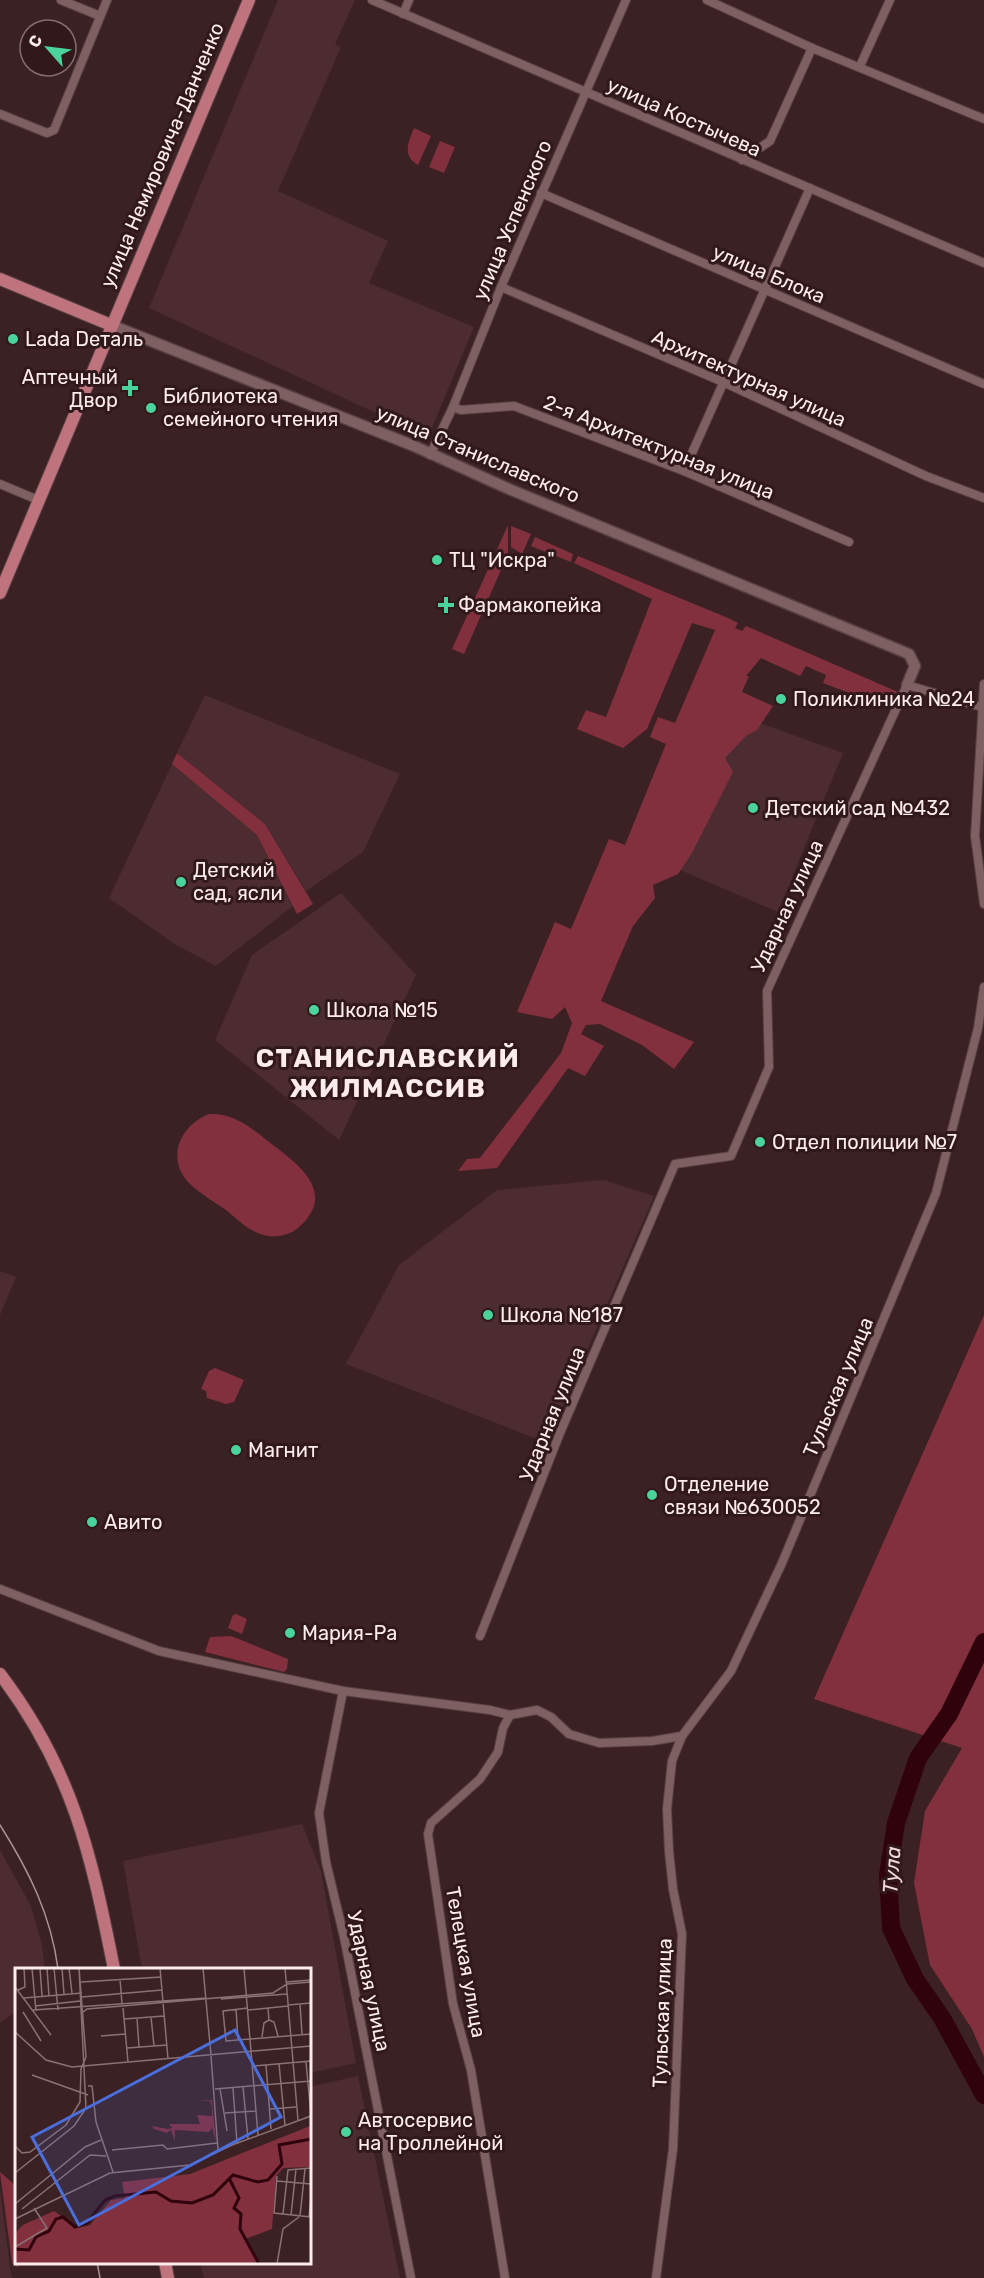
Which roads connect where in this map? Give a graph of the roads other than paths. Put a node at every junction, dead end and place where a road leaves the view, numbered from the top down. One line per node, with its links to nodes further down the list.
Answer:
1 (61, 0): 10 (street)
2 (108, 0): 10 (street)
3 (249, 0): 23 (main road, улица Немировича-Данченко)
4 (372, 0): 9 (street, улица Костычева)
5 (409, 0): 9 (street)
6 (626, 0): 13 (street, улица Успенского)
7 (707, 0): 11 (street)
8 (890, 0): 12 (street)
9 (403, 14): 13 (street, улица Костычева)
10 (100, 16): 14 (street)
11 (812, 48): 12 (street); 16 (street)
12 (860, 66): 15 (street)
13 (584, 91): 16 (street, улица Костычева); 18 (street, улица Успенского)
14 (0, 114)
15 (984, 119)
16 (742, 160): 17 (street, улица Костычева)
17 (810, 188): 19 (street, улица Костычева); 22 (street)
18 (541, 193): 21 (street, улица Успенского); 22 (street, улица Блока)
19 (984, 263)
20 (0, 279): 23 (main road, улица Станиславского)
21 (501, 287): 24 (street, Архитектурная улица); 26 (street, улица Успенского)
22 (765, 290): 24 (street); 25 (street, улица Блока)
23 (111, 325): 27 (street, улица Станиславского); 31 (main road, улица Немировича-Данченко)
24 (723, 382): 28 (street); 30 (street, Архитектурная улица)
25 (984, 384)
26 (453, 407): 27 (street, улица Успенского); 28 (street, 2-я Архитектурная улица)
27 (430, 455): 35 (street, улица Станиславского)
28 (684, 471): 32 (street, 2-я Архитектурная улица)
29 (0, 484): 31 (street)
30 (984, 498)
31 (38, 500): 33 (main road, улица Немировича-Данченко)
32 (849, 542)
33 (0, 593)
34 (984, 684): 36 (street)
35 (908, 685): 36 (street); 40 (street, Ударная улица)
36 (982, 707): 37 (street)
37 (984, 904)
38 (984, 987): 44 (street, Тульская улица)
39 (0, 1589): 42 (street)
40 (480, 1636)
41 (0, 1674): 45 (main road)
42 (343, 1691): 43 (street); 48 (street, Ударная улица)
43 (510, 1715): 44 (street); 49 (street, Телецкая улица)
44 (682, 1736): 50 (street, Тульская улица)
45 (114, 1968)
46 (165, 2263): 47 (main road)
47 (168, 2278)
48 (411, 2278)
49 (505, 2278)
50 (656, 2278)

